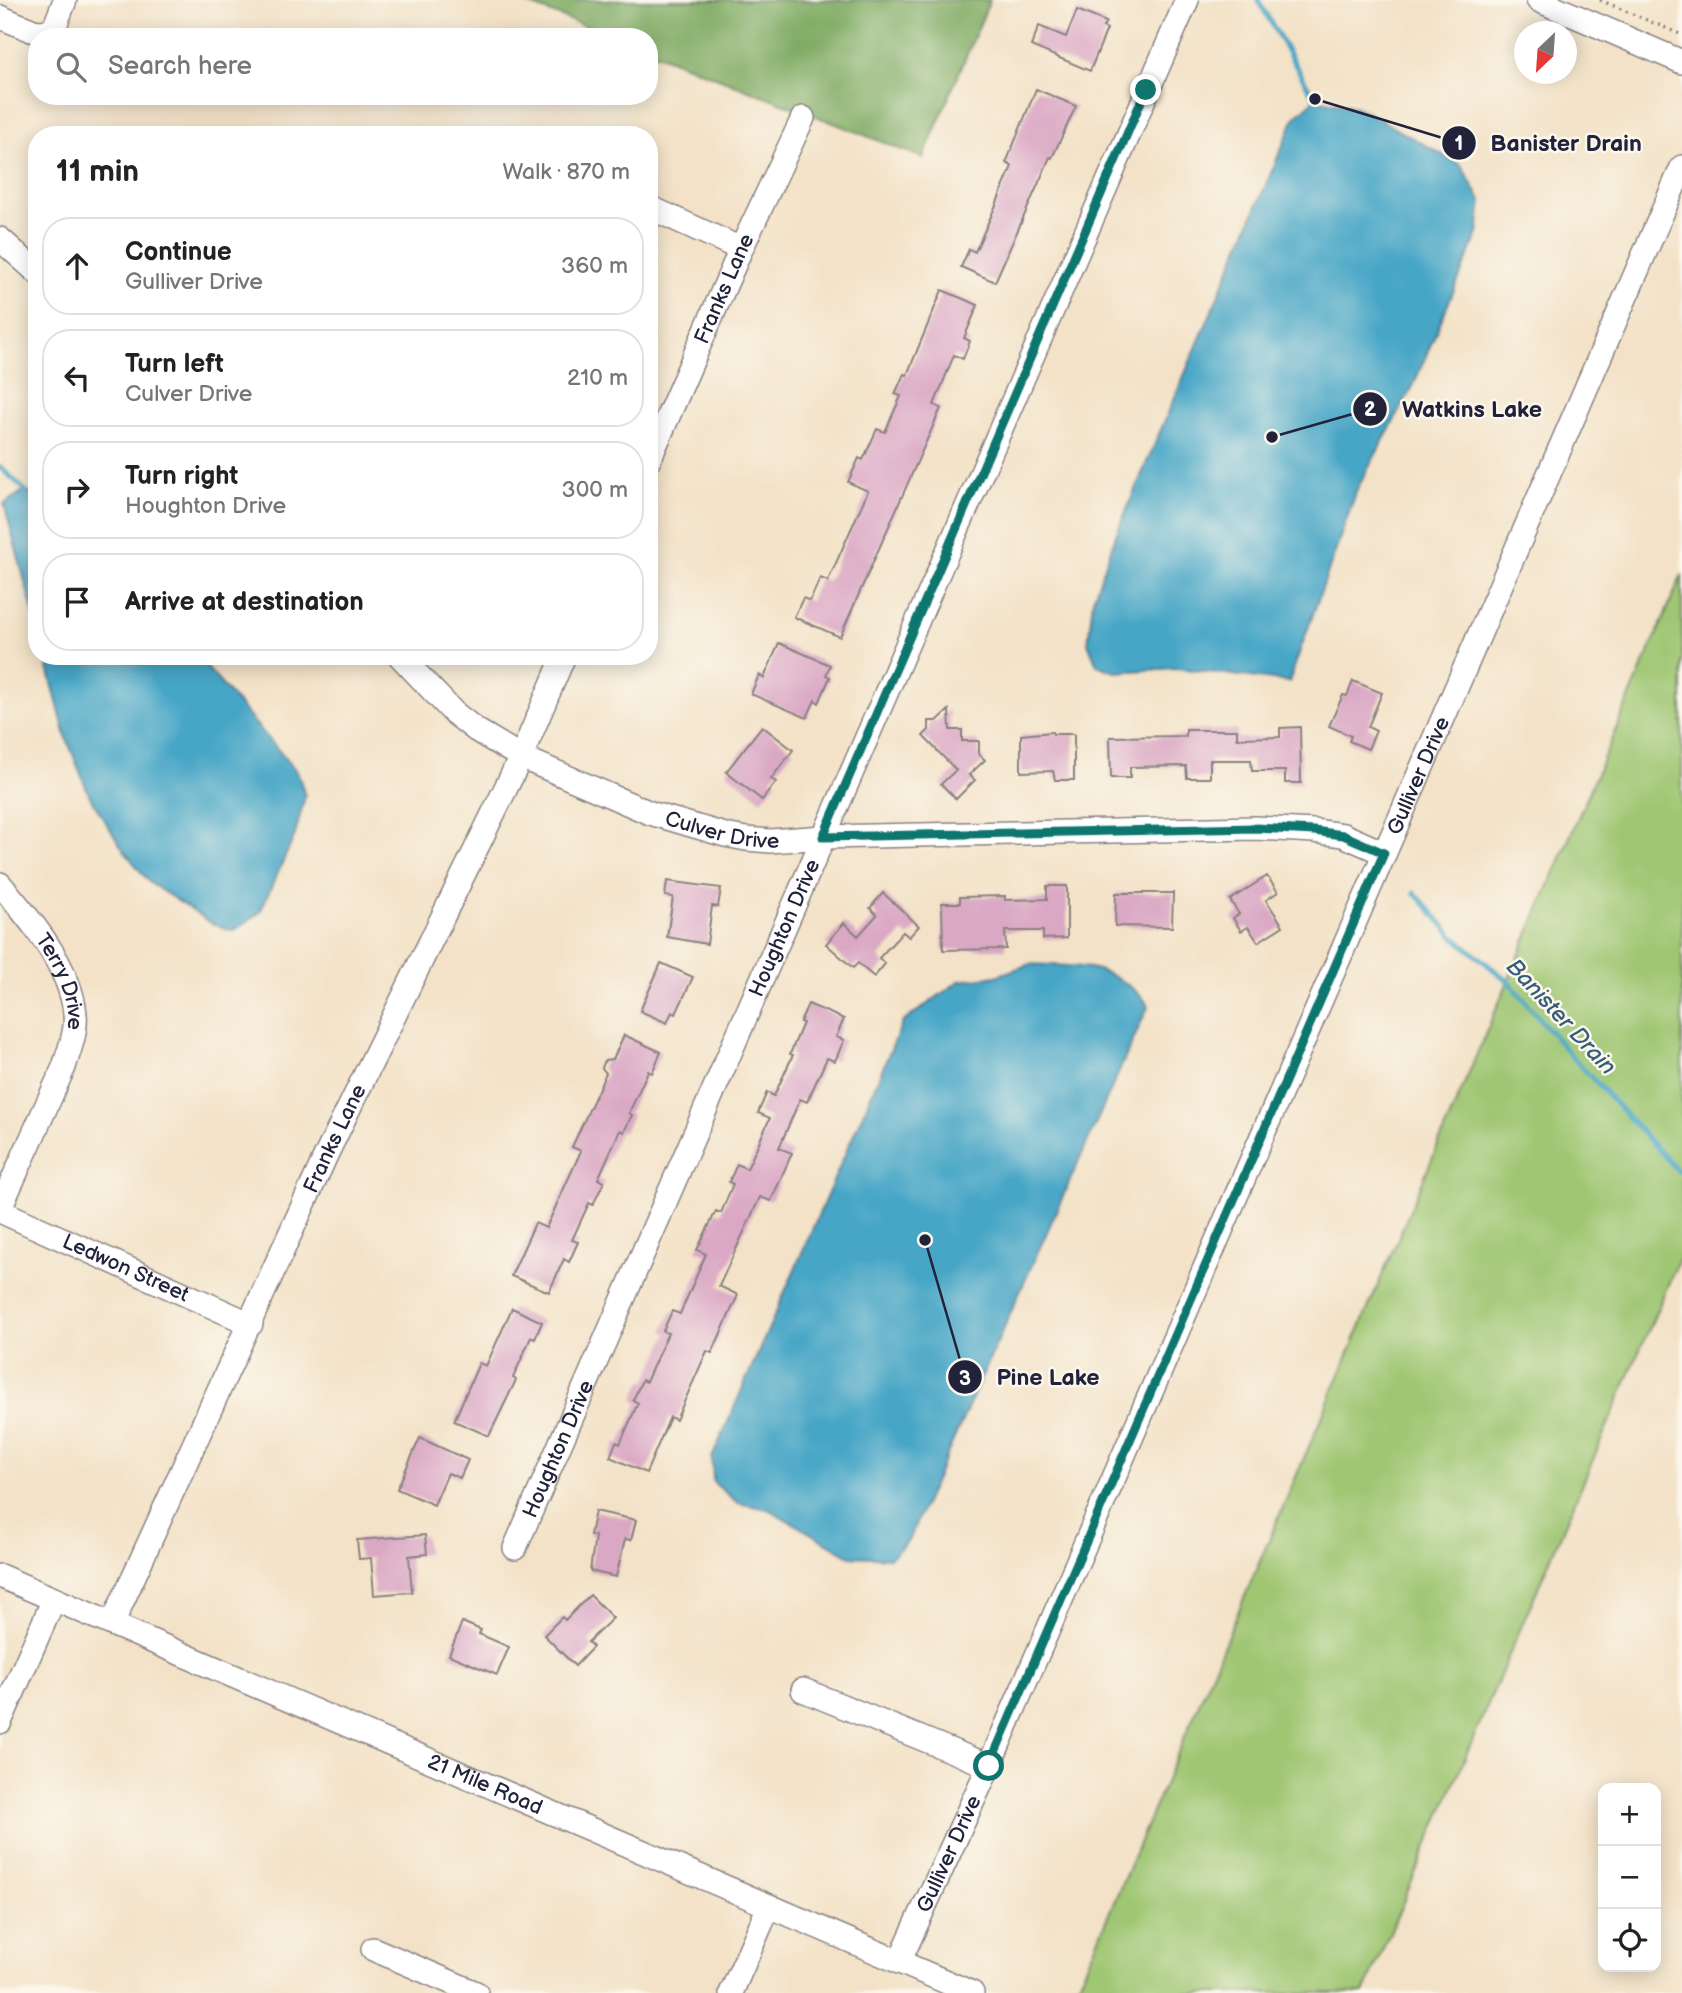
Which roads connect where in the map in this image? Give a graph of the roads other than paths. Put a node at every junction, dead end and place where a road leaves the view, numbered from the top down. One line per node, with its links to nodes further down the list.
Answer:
1 (65, 0): 5 (street)
2 (1187, 0): 18 (street, Houghton Drive)
3 (1538, 0): 7 (street)
4 (0, 17): 6 (street)
5 (54, 28)
6 (28, 29)
7 (1682, 62)
8 (803, 118): 12 (street, Franks Lane)
9 (1682, 167): 19 (street, Gulliver Drive)
10 (658, 210): 12 (street)
11 (0, 239): 13 (street)
12 (741, 249): 14 (street, Franks Lane)
13 (28, 264)
14 (658, 439)
15 (409, 665): 17 (street, Culver Drive)
16 (560, 665): 17 (street, Franks Lane)
17 (521, 757): 18 (street, Culver Drive); 22 (street, Franks Lane)
18 (823, 837): 19 (street, Culver Drive); 23 (street, Houghton Drive)
19 (1384, 853): 29 (street, Gulliver Drive)
20 (0, 884): 21 (street, Terry Drive)
21 (0, 1210): 22 (street, Ledwon Street)
22 (251, 1324): 26 (street, Franks Lane)
23 (515, 1548)
24 (0, 1576): 25 (street, 21 Mile Road)
25 (54, 1599): 26 (street, 21 Mile Road); 28 (street)
26 (113, 1624): 30 (street, 21 Mile Road)
27 (803, 1690): 29 (street)
28 (0, 1722)
29 (989, 1766): 32 (street, Gulliver Drive)
30 (769, 1906): 32 (street, 21 Mile Road); 34 (street)
31 (373, 1949): 33 (street)
32 (899, 1962): 35 (street, 21 Mile Road)
33 (476, 1993)
34 (731, 1993)
35 (972, 1993)

